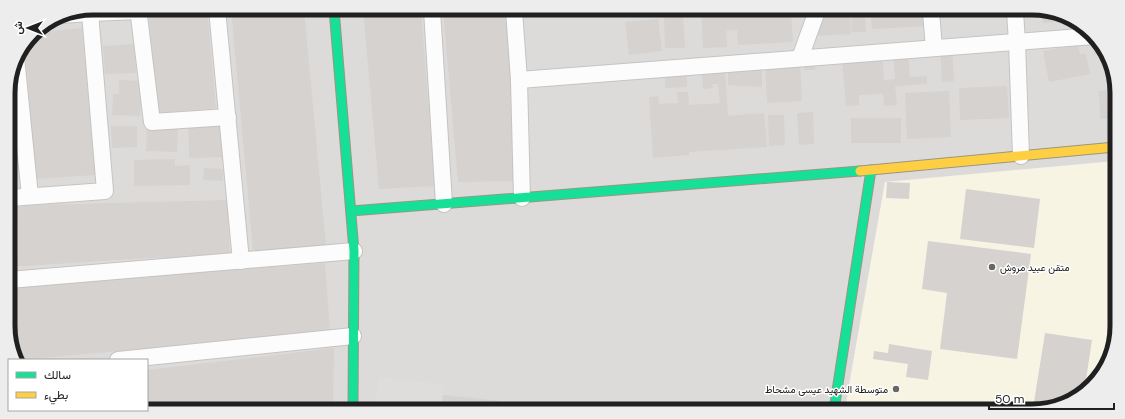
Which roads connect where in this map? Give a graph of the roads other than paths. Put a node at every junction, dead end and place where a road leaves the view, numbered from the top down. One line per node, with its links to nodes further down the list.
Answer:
1 (90, 15): 20 (street)
2 (140, 15): 16 (street)
3 (219, 15): 16 (street)
4 (335, 15): 24 (street)
5 (432, 15): 23 (street)
6 (514, 15): 15 (street)
7 (816, 15): 13 (street)
8 (931, 15): 12 (street)
9 (1015, 15): 11 (street)
10 (1086, 37): 11 (street)
11 (1017, 42): 12 (street); 18 (street)
12 (934, 48): 13 (street)
13 (800, 58): 15 (street)
14 (18, 74): 20 (street)
15 (519, 80): 22 (street)
16 (228, 117): 26 (street)
17 (1110, 147): 18 (street)
18 (1021, 156): 19 (street)
19 (871, 170): 22 (street); 31 (street)
20 (30, 196): 21 (street)
21 (15, 197)
22 (522, 198): 23 (street)
23 (444, 204): 24 (street)
24 (351, 211): 25 (street)
25 (354, 251): 26 (street); 28 (street)
26 (241, 261): 27 (street)
27 (15, 280)
28 (353, 336): 29 (street); 30 (street)
29 (128, 359)
30 (353, 404)
31 (835, 404)

